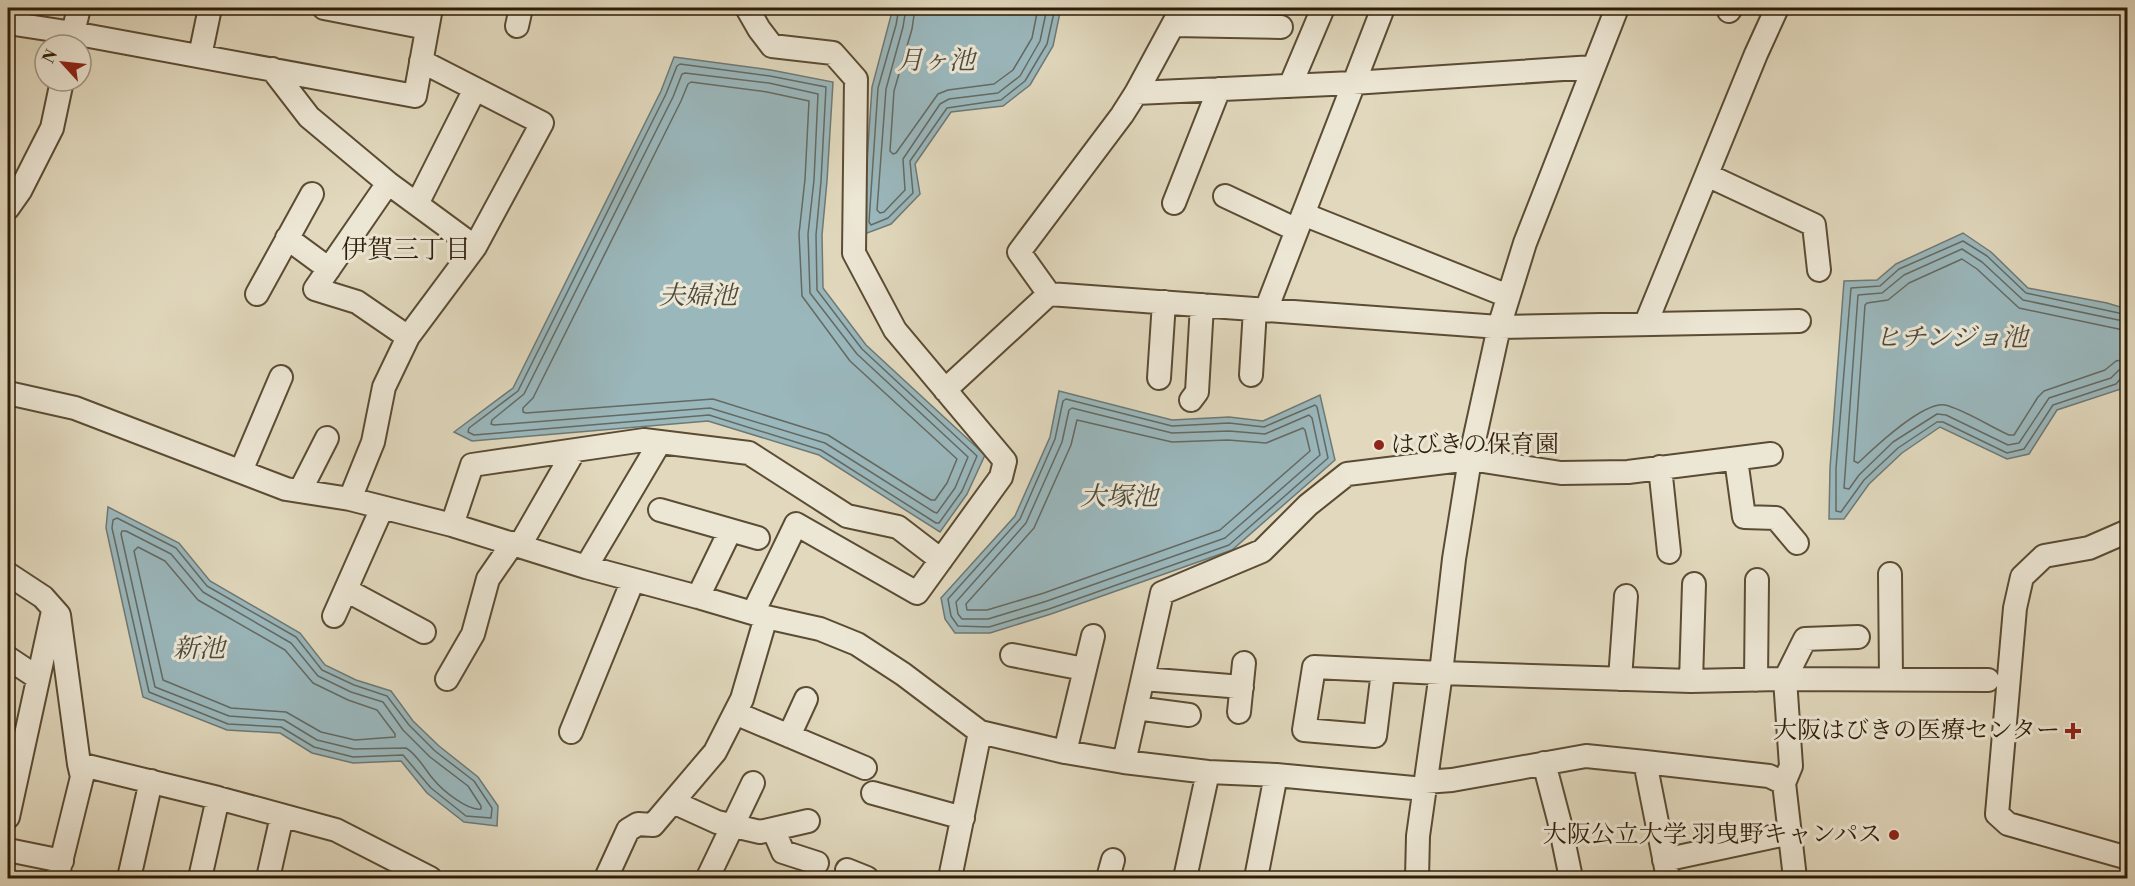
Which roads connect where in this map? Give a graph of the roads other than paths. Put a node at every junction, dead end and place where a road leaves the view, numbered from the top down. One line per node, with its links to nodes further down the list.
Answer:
1 (79, 8): 14 (street)
2 (210, 8): 16 (street)
3 (324, 8): 10 (street)
4 (747, 8): 51 (street)
5 (1323, 8): 21 (street)
6 (1383, 8): 20 (street)
7 (1617, 8): 18 (street)
8 (1777, 8): 26 (street)
9 (1178, 16): 12 (street); 25 (street)
10 (429, 18): 17 (street)
11 (8, 23): 13 (street)
12 (1281, 27)
13 (47, 33)
14 (73, 33)
15 (93, 42): 16 (street)
16 (201, 56): 19 (street)
17 (421, 61): 19 (street); 22 (street)
18 (1593, 66): 20 (street); 40 (street)
19 (272, 69): 27 (street)
20 (1353, 83): 21 (street); 33 (street)
21 (1290, 86): 23 (street)
22 (476, 89): 31 (street); 35 (street)
23 (1219, 89): 25 (street); 30 (street)
24 (59, 93): 32 (street)
25 (1136, 93): 39 (street)
26 (1707, 175): 37 (street); 45 (street)
27 (388, 183): 31 (street); 36 (street)
28 (312, 194): 34 (street)
29 (1225, 196): 33 (street)
30 (1174, 203)
31 (417, 204): 35 (street)
32 (8, 208)
33 (1300, 222): 40 (street); 43 (street)
34 (287, 238): 36 (street); 38 (street)
35 (475, 247): 47 (street)
36 (329, 268): 47 (street)
37 (1820, 270)
38 (257, 294)
39 (1049, 294): 41 (street); 51 (street)
40 (1508, 296): 46 (street)
41 (1164, 302): 42 (street); 50 (street)
42 (1202, 305): 43 (street); 53 (street)
43 (1260, 310): 46 (street); 48 (street)
44 (1799, 321): 45 (street)
45 (1646, 323): 46 (street)
46 (1499, 327): 58 (street)
47 (408, 336): 63 (street)
48 (1251, 375)
49 (281, 377): 61 (street)
50 (1159, 378)
51 (945, 390): 73 (street)
52 (8, 393): 61 (street)
53 (1191, 400)
54 (327, 438): 62 (street)
55 (660, 442): 56 (street); 73 (street); 74 (street)
56 (574, 451): 66 (street); 71 (street)
57 (1771, 454): 59 (street)
58 (1470, 459): 60 (street); 94 (street); 97 (street)
59 (1736, 459): 60 (street); 70 (street)
60 (1660, 468): 72 (street)
61 (241, 471): 62 (street)
62 (300, 491): 63 (street)
63 (350, 499): 64 (street)
64 (382, 508): 66 (street); 80 (street)
65 (660, 510): 67 (street)
66 (452, 525): 71 (street)
67 (730, 531): 69 (street); 82 (street)
68 (2127, 531): 136 (street)
69 (758, 538)
70 (1797, 543)
71 (517, 544): 74 (street); 96 (street)
72 (1669, 552)
73 (941, 560): 84 (street)
74 (586, 567): 77 (street)
75 (8, 574): 83 (street)
76 (1890, 574): 100 (street)
77 (633, 580): 82 (street); 110 (street)
78 (1757, 580): 101 (street)
79 (1694, 584): 103 (street)
80 (346, 590): 85 (street); 86 (street)
81 (1626, 596): 98 (street)
82 (698, 597): 84 (street)
83 (53, 609): 95 (street); 117 (street)
84 (759, 615): 108 (street); 111 (street)
85 (334, 616)
86 (424, 632)
87 (1093, 636): 92 (street)
88 (1858, 637): 99 (street)
89 (1012, 655): 92 (street)
90 (8, 658): 95 (street)
91 (1244, 663): 104 (street)
92 (1084, 669): 113 (street)
93 (1383, 671): 94 (street)
94 (1441, 674): 98 (street); 124 (street)
95 (38, 678): 129 (street)
96 (447, 679)
97 (1143, 679): 104 (street); 106 (street)
98 (1620, 679): 103 (street)
99 (1785, 679): 100 (street); 101 (street); 123 (street)
100 (1891, 679): 102 (street)
101 (1756, 680): 103 (street)
102 (1988, 680)
103 (1691, 681)
104 (1242, 687): 107 (street)
105 (806, 699): 112 (street)
106 (1136, 708): 109 (street); 114 (street)
107 (1239, 712)
108 (735, 713): 112 (street); 127 (street)
109 (1189, 715)
110 (571, 732)
111 (980, 732): 113 (street); 130 (street)
112 (789, 736): 118 (street)
113 (1065, 752): 114 (street)
114 (1124, 762): 119 (street)
115 (1645, 762): 116 (street); 123 (street); 138 (street)
116 (1544, 763): 124 (street); 150 (street)
117 (79, 764): 121 (street); 139 (street)
118 (866, 768)
119 (1208, 772): 120 (street); 147 (street)
120 (1276, 775): 124 (street); 148 (street)
121 (152, 781): 126 (street); 141 (street)
122 (753, 783): 132 (street)
123 (1784, 783): 134 (street)
124 (1425, 786): 149 (street)
125 (873, 793): 130 (street)
126 (218, 798): 128 (street); 142 (street)
127 (673, 802): 132 (street); 145 (street)
128 (282, 816): 143 (street); 144 (street)
129 (8, 817)
130 (963, 818): 146 (street)
131 (808, 821): 133 (street)
132 (732, 827): 133 (street); 140 (street)
133 (773, 829): 137 (street)
134 (1790, 833): 138 (street); 151 (street)
135 (8, 850): 139 (street)
136 (2127, 858)
137 (817, 862)
138 (1666, 869)
139 (60, 870)
140 (709, 875)
141 (129, 879)
142 (200, 879)
143 (268, 879)
144 (430, 879)
145 (606, 879)
146 (950, 879)
147 (1185, 879)
148 (1256, 879)
149 (1417, 879)
150 (1571, 879)
151 (1795, 879)

